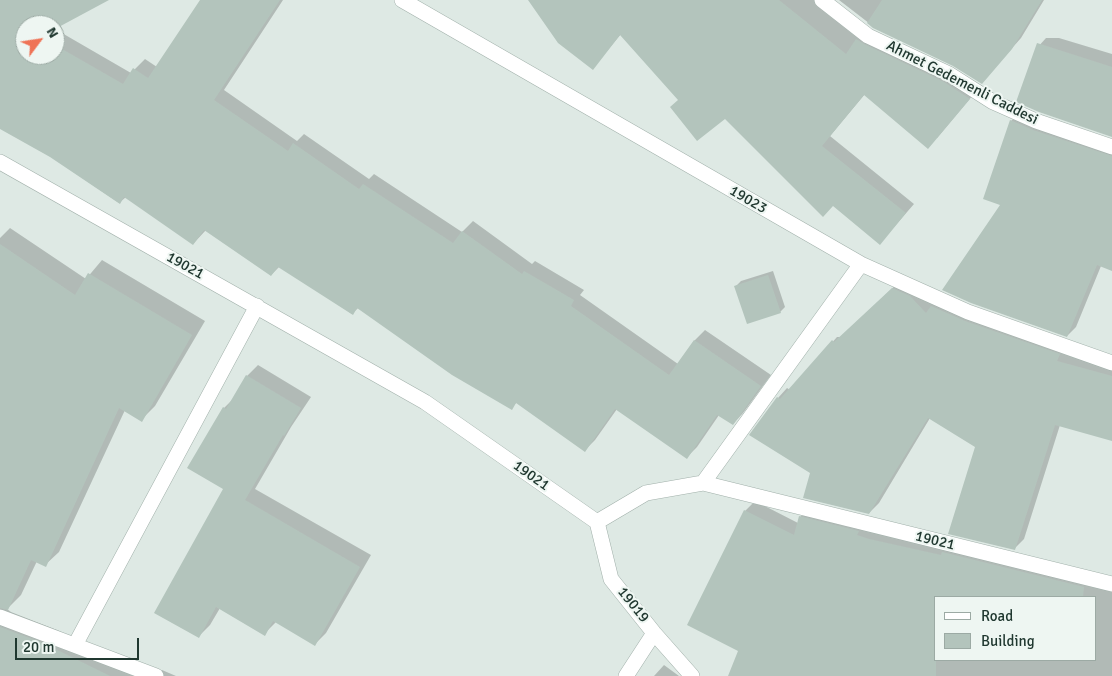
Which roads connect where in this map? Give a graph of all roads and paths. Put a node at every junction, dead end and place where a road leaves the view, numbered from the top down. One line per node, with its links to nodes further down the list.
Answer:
1 (402, 0): 5 (street, 19023)
2 (822, 0): 3 (street, Ahmet Gedemenli Caddesi)
3 (1112, 147)
4 (0, 162): 6 (street, 19021)
5 (860, 264): 7 (street, 19023); 8 (street)
6 (257, 306): 9 (street, 19021); 13 (street)
7 (1112, 363)
8 (703, 483): 9 (street, 19021); 10 (street, 19021)
9 (597, 522): 12 (street, 19019)
10 (1112, 584)
11 (0, 617): 13 (street)
12 (654, 632): 15 (street); 16 (street, 19019)
13 (75, 645): 14 (street)
14 (156, 676)
15 (626, 676)
16 (692, 676)

